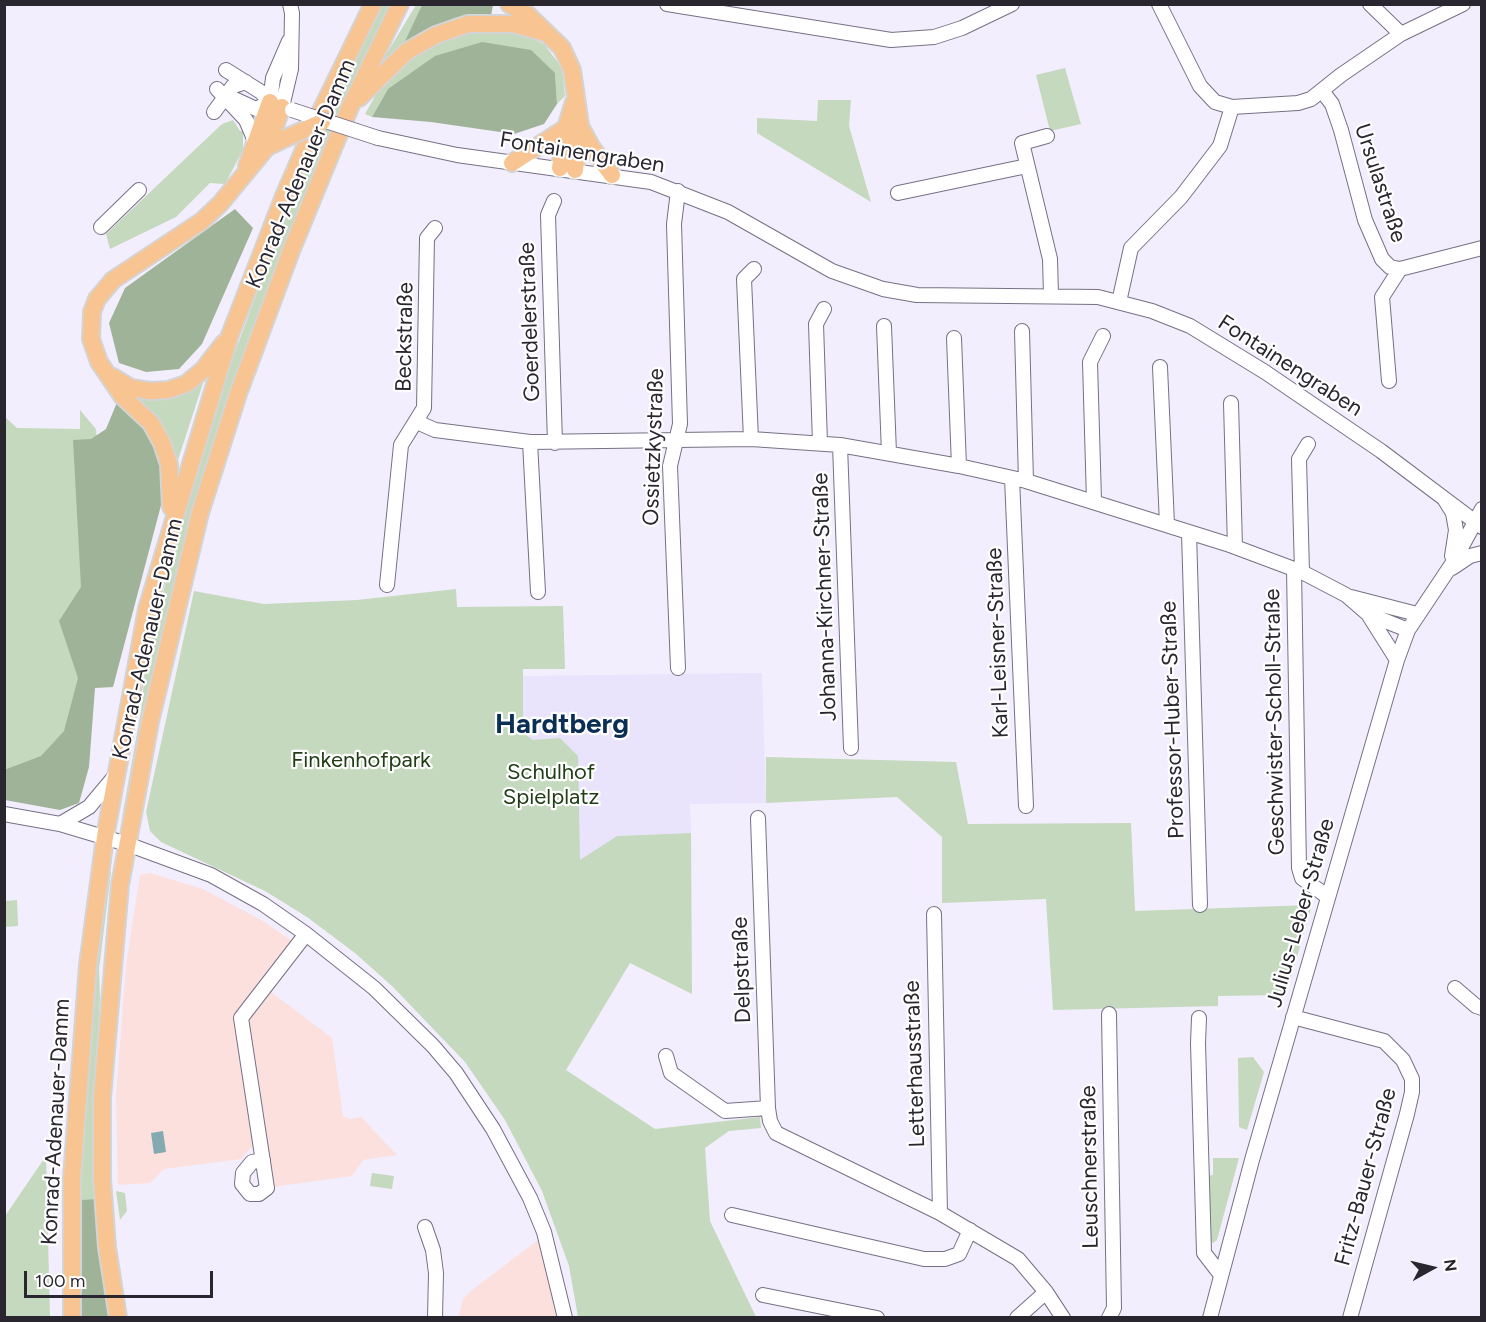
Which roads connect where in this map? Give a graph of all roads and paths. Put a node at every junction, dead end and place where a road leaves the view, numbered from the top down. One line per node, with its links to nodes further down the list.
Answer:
1 (290, 4): 16 (street)
2 (373, 4): 42 (main road, Konrad-Adenauer-Damm)
3 (400, 4): 17 (main road, Konrad-Adenauer-Damm)
4 (508, 4): 10 (main road)
5 (667, 4): 6 (street)
6 (1012, 4)
7 (1159, 4): 18 (street)
8 (1370, 4): 11 (street)
9 (1463, 4): 11 (street)
10 (546, 33): 17 (main road); 21 (main road)
11 (1401, 34): 14 (street)
12 (225, 72): 13 (street, Fontainengraben)
13 (246, 82): 15 (street); 16 (street, Fontainengraben)
14 (1322, 91): 18 (street); 36 (street, Ursulastraße)
15 (219, 93): 16 (street, Fontainengraben); 19 (street); 23 (street)
16 (281, 106): 20 (street, Fontainengraben, bridge); 23 (main road)
17 (350, 107): 86 (main road, Konrad-Adenauer-Damm)
18 (1232, 107): 38 (street)
19 (214, 112)
20 (322, 122): 23 (main road, bridge); 24 (street, Fontainengraben, bridge)
21 (573, 126): 24 (main road); 26 (main road); 27 (main road)
22 (1047, 136): 25 (street)
23 (261, 144): 46 (main road)
24 (512, 163): 26 (street, Fontainengraben)
25 (1027, 166): 30 (street); 37 (street)
26 (568, 169): 27 (street, Fontainengraben)
27 (612, 175): 29 (street, Fontainengraben)
28 (139, 190): 32 (street)
29 (678, 191): 37 (street, Fontainengraben); 51 (street, Ossietzkystraße)
30 (898, 193)
31 (554, 201): 53 (street, Goerdelerstraße)
32 (101, 227)
33 (435, 228): 49 (street, Beckstraße)
34 (1482, 248): 36 (street, Ursulastraße)
35 (754, 269): 50 (street)
36 (1400, 269): 47 (street)
37 (1051, 295): 38 (street, Fontainengraben)
38 (1119, 302): 60 (street, Fontainengraben)
39 (824, 309): 54 (street)
40 (884, 326): 57 (street)
41 (1022, 331): 59 (street)
42 (230, 335): 46 (main road); 64 (main road, Konrad-Adenauer-Damm)
43 (1103, 336): 61 (street)
44 (954, 338): 58 (street)
45 (1160, 367): 63 (street)
46 (105, 372): 64 (main road)
47 (1389, 381)
48 (1231, 403): 67 (street)
49 (417, 422): 52 (street); 71 (street, Beckstraße)
50 (751, 439): 51 (street); 54 (street)
51 (677, 440): 53 (street); 78 (street, Ossietzkystraße)
52 (530, 442): 53 (street); 72 (street)
53 (555, 443)
54 (820, 443): 56 (street)
55 (1308, 444): 69 (street)
56 (840, 445): 57 (street); 79 (street, Johanna-Kirchner-Straße)
57 (889, 453): 58 (street)
58 (959, 466): 59 (street)
59 (1019, 480): 61 (street); 81 (street, Karl-Leisner-Straße)
60 (1443, 496): 62 (street, Fontainengraben); 65 (street, Julius-Leber-Straße)
61 (1094, 501): 63 (street)
62 (1479, 519): 65 (street); 70 (street, Julius-Leber-Straße)
63 (1167, 524): 66 (street)
64 (170, 526): 80 (main road, Konrad-Adenauer-Damm)
65 (1456, 530): 70 (street, Julius-Leber-Straße)
66 (1189, 533): 67 (street); 88 (street, Professor-Huber-Straße)
67 (1235, 547): 69 (street)
68 (1482, 553): 70 (street, Julius-Leber-Straße)
69 (1298, 571): 73 (street); 87 (street, Geschwister-Scholl-Straße)
70 (1445, 573): 75 (street, Julius-Leber-Straße)
71 (387, 585)
72 (538, 591)
73 (1346, 595): 74 (street); 75 (street)
74 (1368, 614): 76 (street); 77 (street)
75 (1418, 614): 76 (street, Julius-Leber-Straße)
76 (1408, 630): 77 (street, Julius-Leber-Straße)
77 (1397, 660): 87 (street, Julius-Leber-Straße)
78 (678, 668)
79 (851, 748)
80 (115, 776): 84 (street); 85 (main road, Konrad-Adenauer-Damm)
81 (1026, 806)
82 (4, 814): 84 (street)
83 (758, 818): 97 (street, Delpstraße)
84 (60, 824): 85 (street)
85 (105, 837): 86 (street); 106 (main road, Konrad-Adenauer-Damm)
86 (127, 844): 90 (street); 107 (main road, Konrad-Adenauer-Damm)
87 (1328, 897): 94 (street, Julius-Leber-Straße)
88 (1200, 905)
89 (933, 914): 99 (street, Letterhausstraße)
90 (306, 934): 98 (street); 109 (street)
91 (1455, 988): 92 (street)
92 (1482, 1008)
93 (1109, 1014): 113 (street, Leuschnerstraße)
94 (1293, 1017): 103 (street, Julius-Leber-Straße); 115 (street, Fritz-Bauer-Straße)
95 (1200, 1018): 103 (street)
96 (666, 1056): 97 (street)
97 (769, 1114): 99 (street)
98 (263, 1160)
99 (940, 1213): 102 (street)
100 (732, 1215): 102 (street)
101 (425, 1227): 108 (street)
102 (969, 1230): 104 (street)
103 (1221, 1275): 114 (street, Julius-Leber-Straße)
104 (1046, 1292): 111 (street); 112 (street)
105 (763, 1295): 110 (street)
106 (72, 1317)
107 (118, 1317)
108 (435, 1317)
109 (565, 1317)
110 (877, 1317)
111 (1017, 1317)
112 (1064, 1317)
113 (1109, 1317)
114 (1210, 1317)
115 (1350, 1317)

